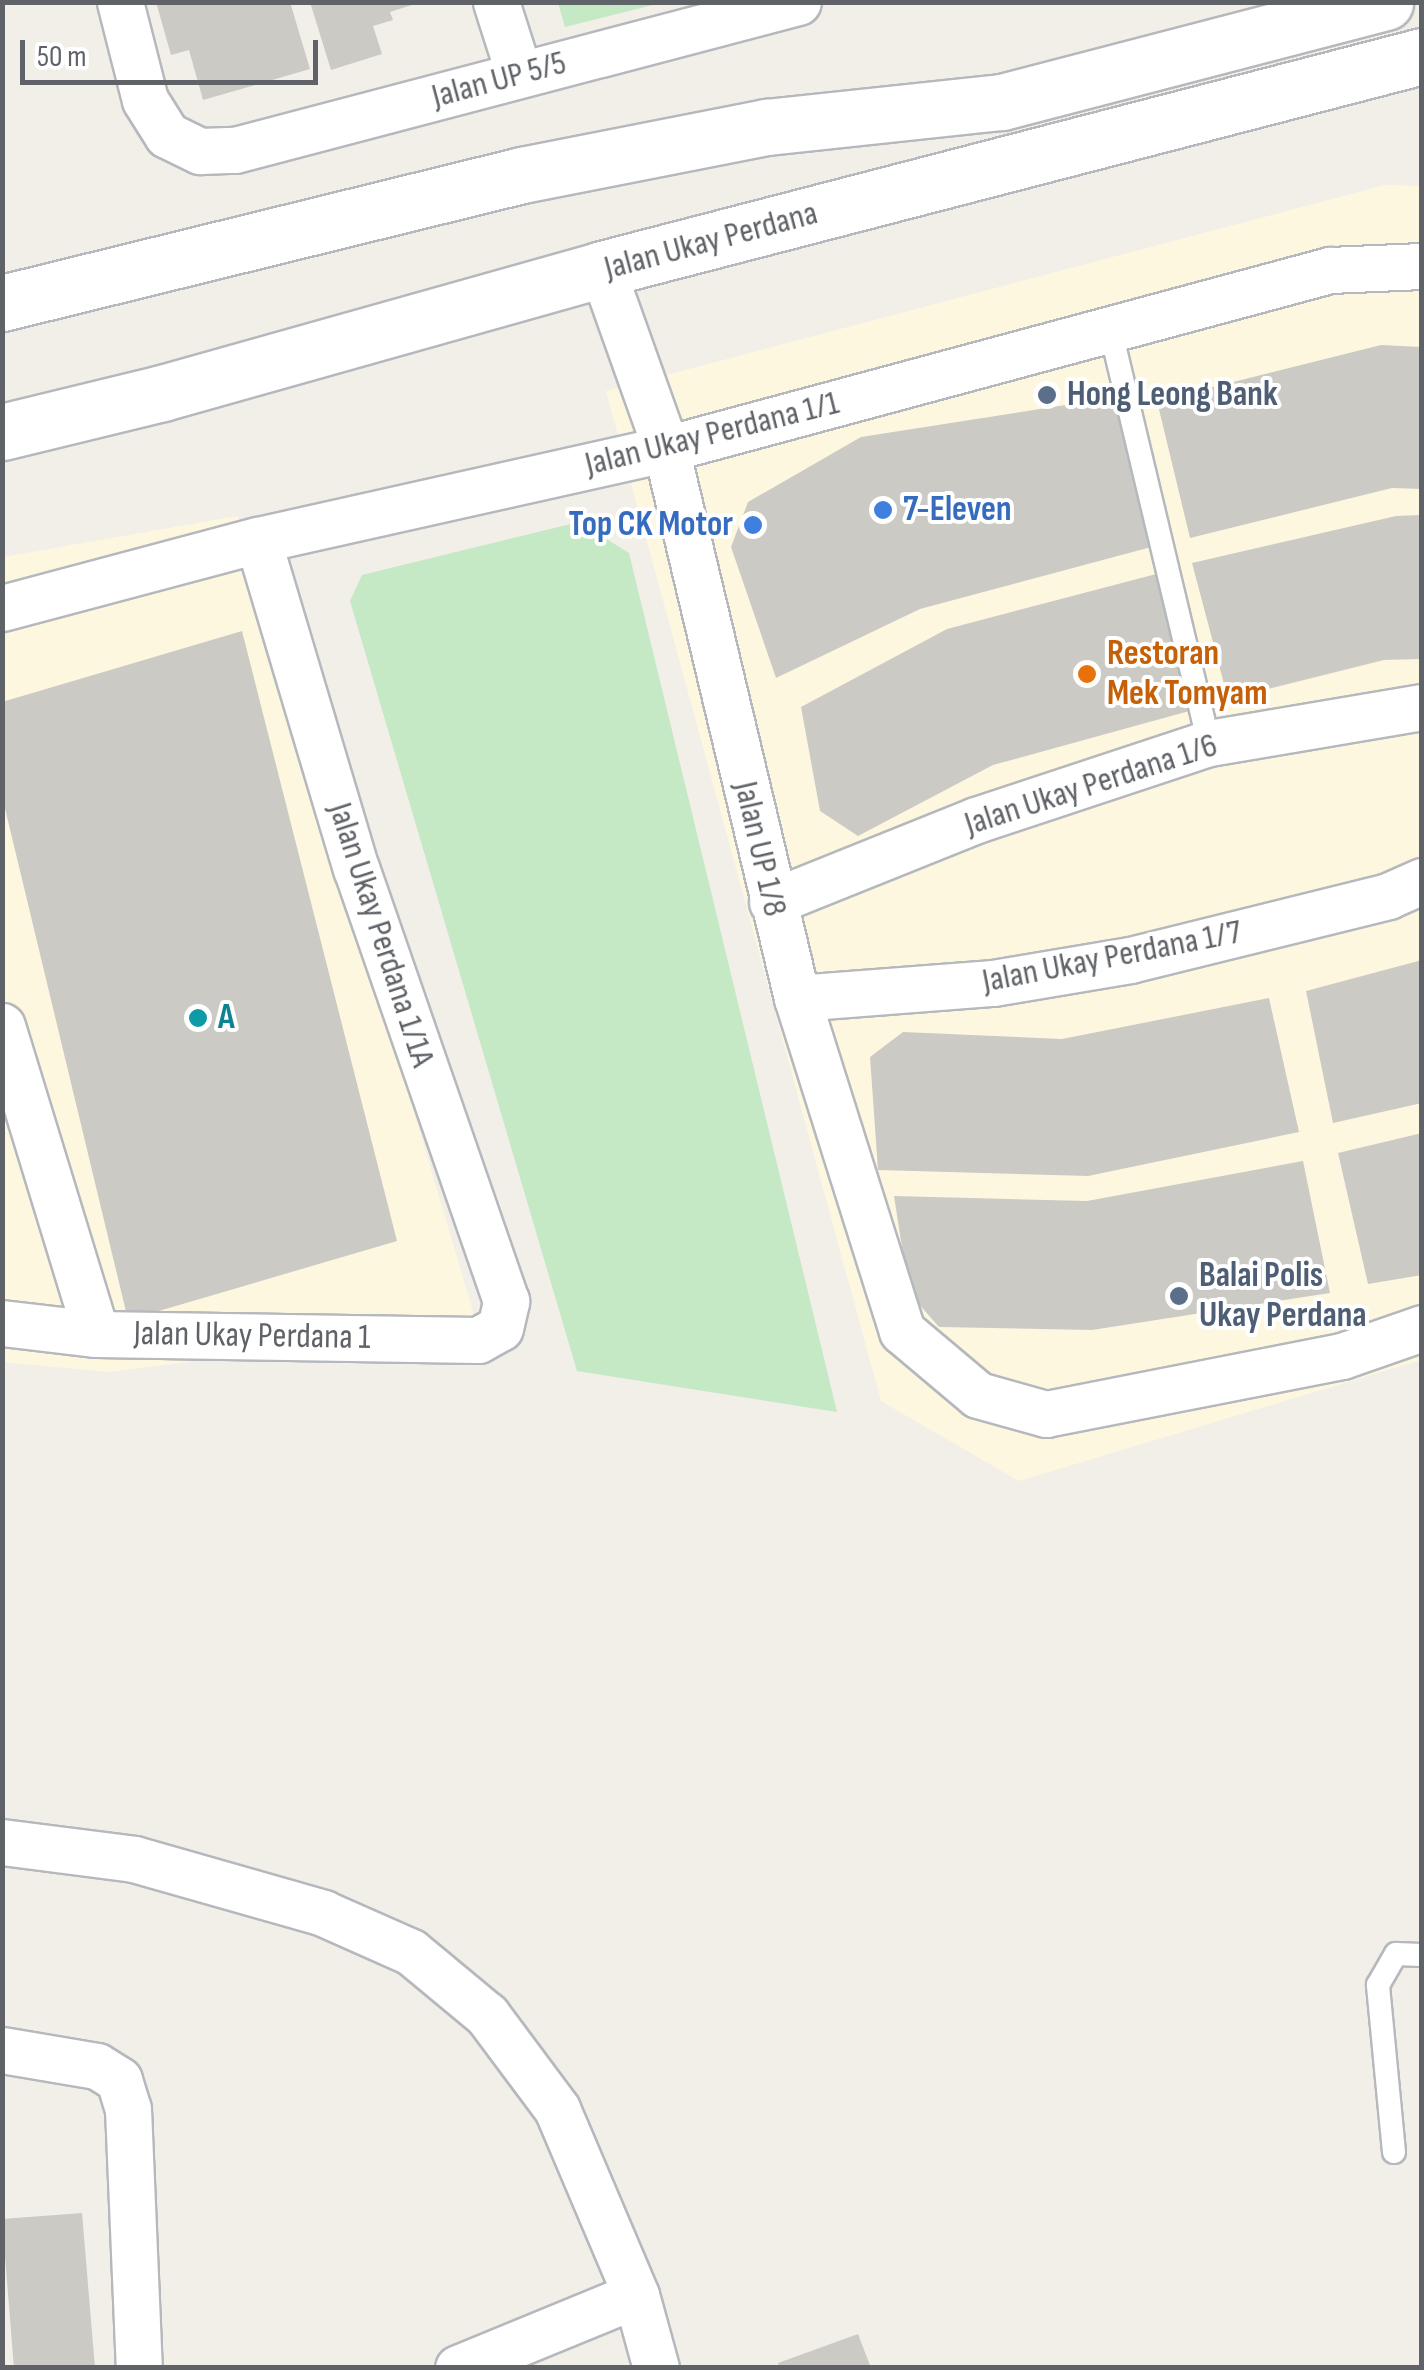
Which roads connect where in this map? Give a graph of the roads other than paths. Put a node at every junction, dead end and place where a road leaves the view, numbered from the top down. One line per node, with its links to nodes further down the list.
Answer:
1 (120, 2): 6 (street, Jalan UP 5/5)
2 (496, 2): 6 (street)
3 (798, 2): 6 (street, Jalan UP 5/5)
4 (1385, 2): 9 (street)
5 (1422, 56): 8 (street, Jalan Ukay Perdana)
6 (519, 74)
7 (1422, 266): 10 (street, Jalan Ukay Perdana 1/1)
8 (602, 269): 11 (street, Jalan Ukay Perdana); 12 (street, Jalan UP 1/8)
9 (2, 303)
10 (1110, 328): 12 (street, Jalan Ukay Perdana 1/1); 16 (lane)
11 (2, 432)
12 (666, 449): 13 (street, Jalan Ukay Perdana 1/1); 18 (street, Jalan UP 1/8)
13 (258, 540): 14 (street, Jalan Ukay Perdana 1/1); 22 (street, Jalan Ukay Perdana 1/1A)
14 (2, 608)
15 (1422, 707): 16 (street, Jalan Ukay Perdana 1/6)
16 (1209, 743): 18 (street, Jalan Ukay Perdana 1/6)
17 (1422, 882): 19 (street, Jalan Ukay Perdana 1/7)
18 (772, 902): 19 (street, Jalan UP 1/8)
19 (796, 998): 23 (street, Jalan UP 1/8)
20 (2, 1026): 24 (street)
21 (2, 1323): 24 (street, Jalan Ukay Perdana 1)
22 (500, 1328): 24 (street, Jalan Ukay Perdana 1)
23 (1422, 1328)
24 (96, 1334)
25 (2, 1842): 29 (street)
26 (1422, 1955): 28 (lane)
27 (2, 2050): 30 (street)
28 (1394, 2152)
29 (636, 2294): 31 (street); 32 (street)
30 (139, 2368)
31 (458, 2368)
32 (656, 2368)

